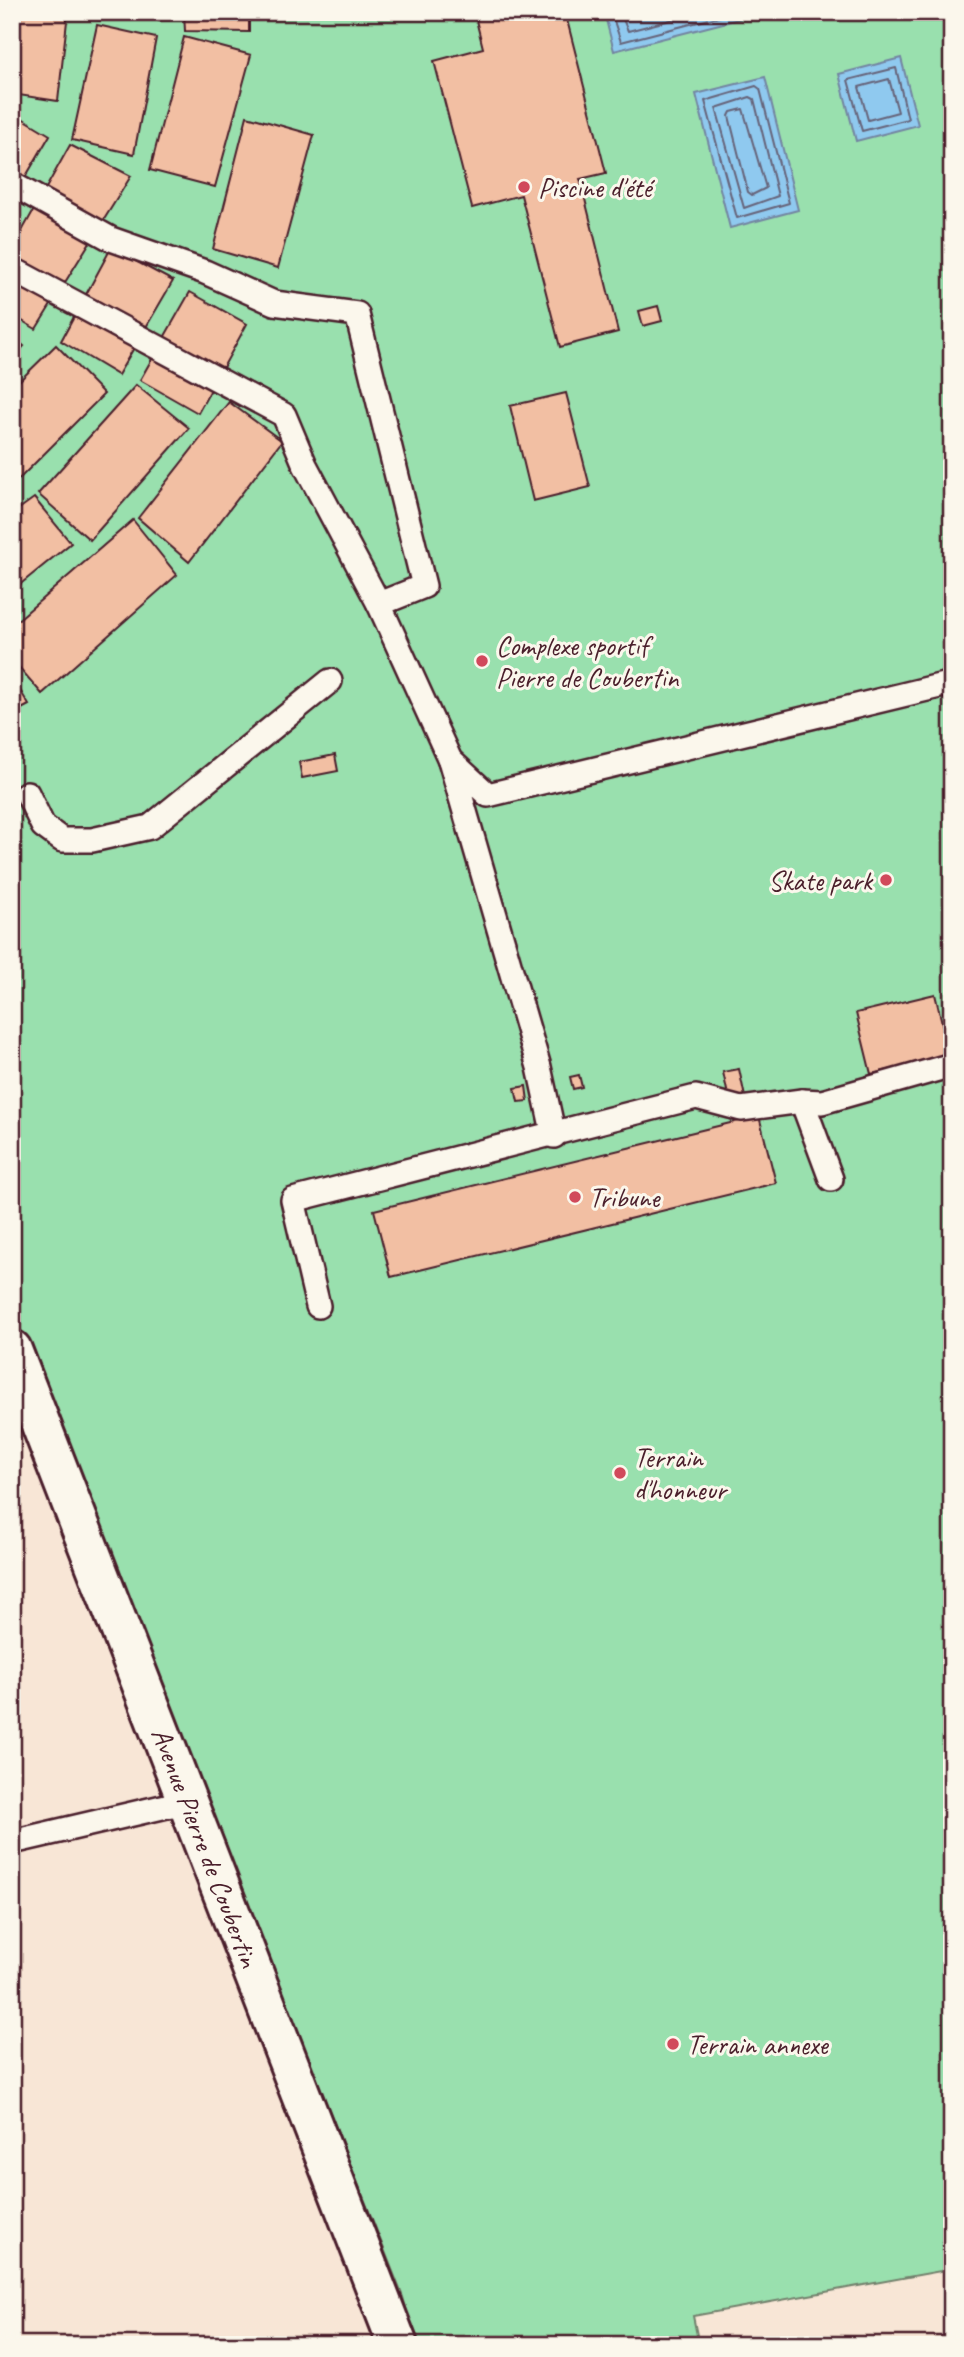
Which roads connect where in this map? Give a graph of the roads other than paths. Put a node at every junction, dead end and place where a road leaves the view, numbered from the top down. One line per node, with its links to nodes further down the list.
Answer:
1 (12, 184): 3 (lane)
2 (12, 269): 3 (lane)
3 (379, 604): 6 (lane)
4 (330, 681): 7 (lane)
5 (952, 682): 6 (lane)
6 (450, 760): 10 (lane)
7 (27, 793)
8 (952, 1065): 9 (lane)
9 (802, 1101): 10 (lane); 11 (lane)
10 (554, 1136): 12 (lane)
11 (831, 1179)
12 (318, 1306)
13 (12, 1350): 14 (street, Avenue Pierre de Coubertin)
14 (188, 1801): 15 (lane); 16 (street, Avenue Pierre de Coubertin)
15 (12, 1842)
16 (398, 2345)

